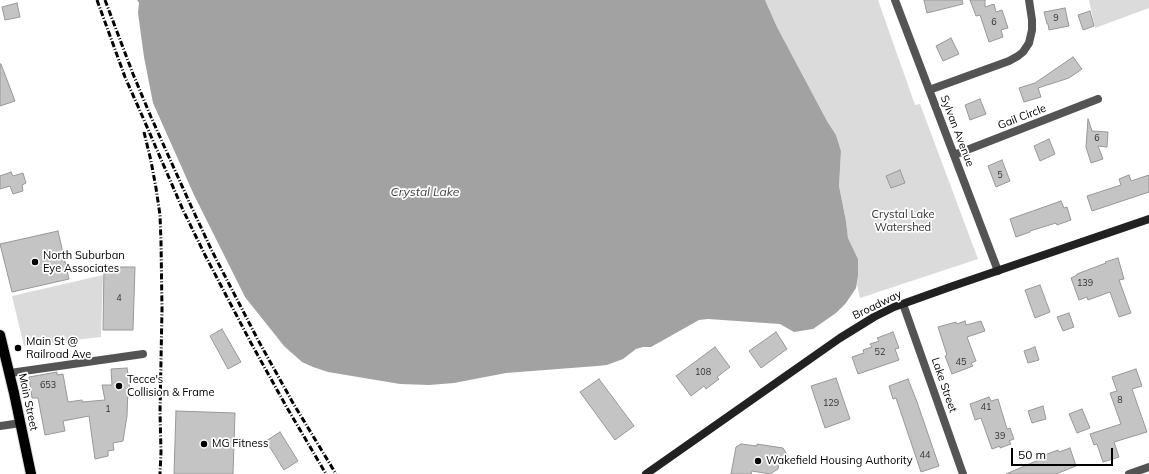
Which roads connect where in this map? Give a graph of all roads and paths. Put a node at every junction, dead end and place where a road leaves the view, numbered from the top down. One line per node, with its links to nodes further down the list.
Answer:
1 (895, 0): 3 (street, Sylvan Avenue)
2 (1029, 0): 3 (street)
3 (929, 90): 5 (street, Sylvan Avenue)
4 (1098, 99): 5 (street, Gail Circle)
5 (954, 155): 7 (street, Sylvan Avenue)
6 (1149, 219): 7 (street, Broadway)
7 (998, 271): 8 (street, Broadway)
8 (903, 304): 16 (street, Broadway); 17 (street, Lake Street)
9 (0, 335): 11 (main road, Main Street)
10 (142, 354): 11 (street)
11 (10, 373): 12 (main road, Main Street)
12 (20, 423): 13 (street); 15 (main road, Main Street)
13 (0, 426)
14 (1149, 467): 18 (street)
15 (31, 474)
16 (646, 474)
17 (963, 474)
18 (1129, 474)

